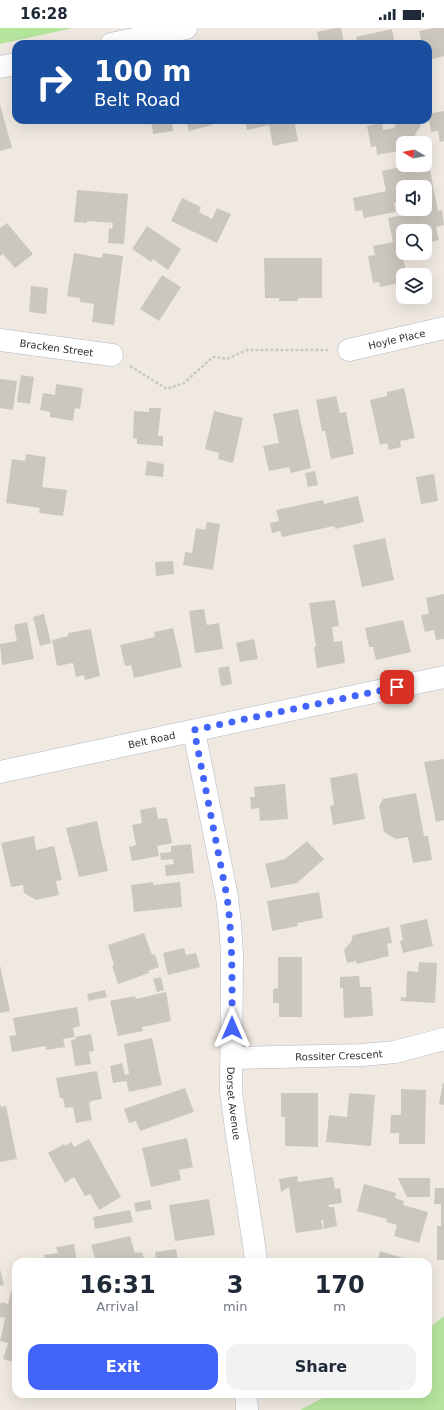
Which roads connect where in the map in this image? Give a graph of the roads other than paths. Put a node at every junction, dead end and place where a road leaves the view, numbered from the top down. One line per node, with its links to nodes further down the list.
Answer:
1 (186, 28): 2 (street)
2 (130, 40)
3 (12, 65): 4 (street)
4 (0, 67)
5 (444, 328): 7 (street, Hoyle Place)
6 (0, 340): 8 (street, Bracken Street)
7 (349, 350)
8 (112, 355)
9 (444, 677): 10 (street, Belt Road)
10 (194, 730): 11 (street, Belt Road); 13 (street, Dorset Avenue)
11 (0, 772)
12 (444, 1039): 13 (street, Rossiter Crescent)
13 (232, 1058): 14 (street, Dorset Avenue)
14 (256, 1258)
15 (246, 1398): 16 (street)
16 (247, 1410)

